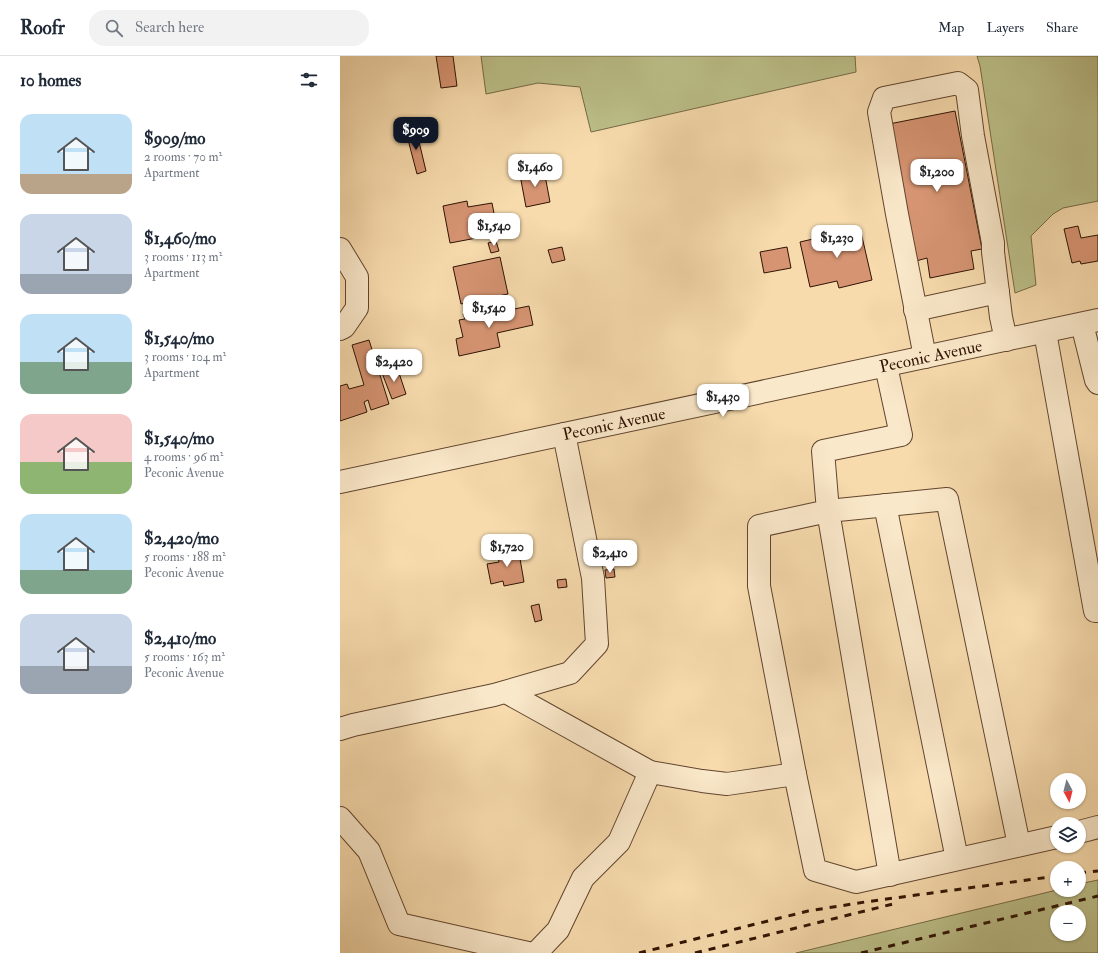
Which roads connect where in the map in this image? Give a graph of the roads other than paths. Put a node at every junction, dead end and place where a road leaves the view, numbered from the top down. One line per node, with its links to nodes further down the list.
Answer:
1 (340, 250): 5 (street)
2 (998, 292): 3 (street); 3 (street); 7 (street)
3 (915, 310): 8 (street)
4 (1090, 322): 6 (street, Peconic Avenue); 10 (street)
5 (340, 328)
6 (1045, 332): 7 (street, Peconic Avenue); 15 (street)
7 (1006, 340): 8 (street, Peconic Avenue)
8 (925, 357): 9 (street, Peconic Avenue)
9 (886, 366): 11 (street, Peconic Avenue); 14 (street)
10 (1098, 383)
11 (564, 434): 12 (street, Peconic Avenue); 16 (street)
12 (340, 482)
13 (885, 506): 14 (street); 24 (street); 25 (street)
14 (828, 511): 19 (street); 26 (street)
15 (1098, 611)
16 (506, 692): 17 (street); 18 (street)
17 (340, 729)
18 (650, 772): 19 (street); 28 (street)
19 (795, 774): 26 (street)
20 (340, 818): 27 (street)
21 (1098, 828): 22 (street)
22 (1086, 831)
23 (1050, 838): 24 (street)
24 (1019, 845): 25 (street)
25 (957, 859): 26 (street)
26 (890, 875)
27 (528, 953)
28 (536, 953)

